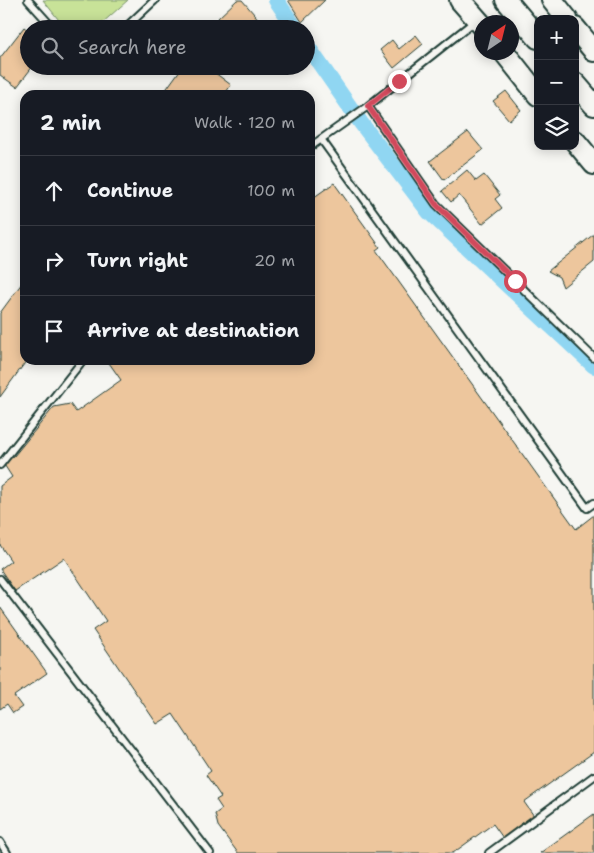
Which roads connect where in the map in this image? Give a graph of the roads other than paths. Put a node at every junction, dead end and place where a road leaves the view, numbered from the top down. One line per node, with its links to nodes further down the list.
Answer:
1 (28, 0): 8 (lane)
2 (154, 0): 9 (lane)
3 (460, 0): 7 (main road)
4 (506, 0): 11 (main road)
5 (552, 0): 6 (main road)
6 (565, 15)
7 (474, 16)
8 (46, 20)
9 (133, 20)
10 (474, 26): 18 (lane)
11 (534, 33)
12 (579, 33): 13 (main road)
13 (594, 51)
14 (510, 60): 16 (main road)
15 (579, 88): 17 (main road)
16 (534, 89)
17 (594, 105)
18 (368, 106): 19 (lane); 23 (lane)
19 (321, 139): 20 (lane); 26 (lane)
20 (315, 143)
21 (579, 146): 22 (main road)
22 (594, 164)
23 (594, 358)
24 (79, 365): 25 (lane)
25 (0, 465)
26 (594, 503)
27 (0, 579): 31 (lane)
28 (594, 776): 32 (lane)
29 (0, 842): 30 (lane)
30 (7, 853)
31 (210, 853)
32 (489, 853)

